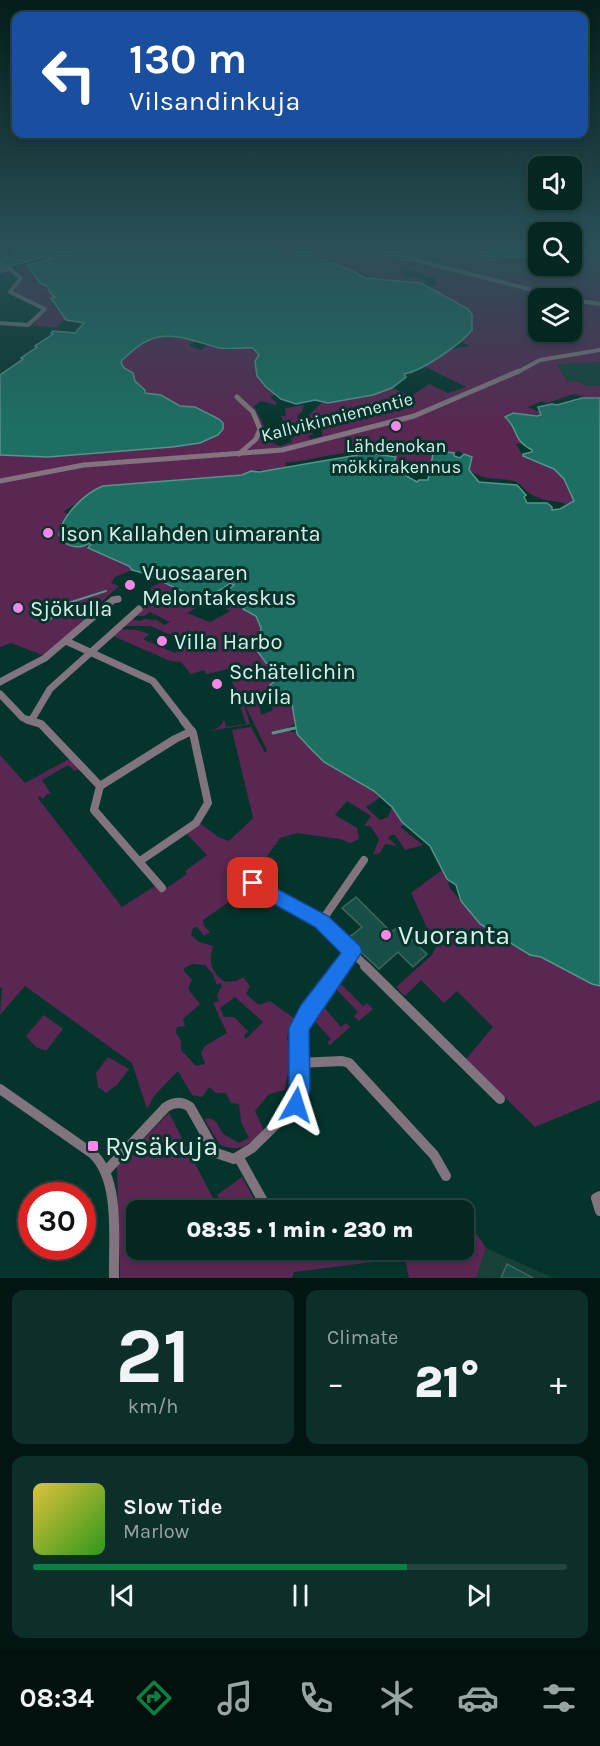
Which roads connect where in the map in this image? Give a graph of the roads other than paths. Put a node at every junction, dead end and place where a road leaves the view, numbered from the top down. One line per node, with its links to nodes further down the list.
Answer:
1 (43, 310): 2 (street)
2 (0, 323)
3 (600, 350): 5 (street, Kallvikinniementie)
4 (237, 397): 5 (street)
5 (239, 454): 6 (street, Kallvikinniementie)
6 (0, 481)
7 (118, 599): 9 (street)
8 (139, 609): 10 (street)
9 (66, 641): 10 (street); 11 (street)
10 (91, 652): 13 (street); 14 (street)
11 (0, 682)
12 (0, 694): 13 (street)
13 (31, 721): 15 (street)
14 (192, 731): 15 (street); 17 (street)
15 (100, 786): 17 (street)
16 (364, 860): 20 (street)
17 (140, 861): 19 (street)
18 (253, 883): 20 (street)
19 (162, 888)
20 (321, 922): 21 (street)
21 (353, 952): 22 (street); 24 (street)
22 (298, 1063): 25 (street); 27 (street)
23 (0, 1089): 26 (street)
24 (500, 1099)
25 (239, 1158): 26 (street); 29 (street)
26 (106, 1171): 31 (street)
27 (446, 1176)
28 (600, 1196): 30 (street)
29 (262, 1200)
30 (600, 1211)
31 (114, 1278)

